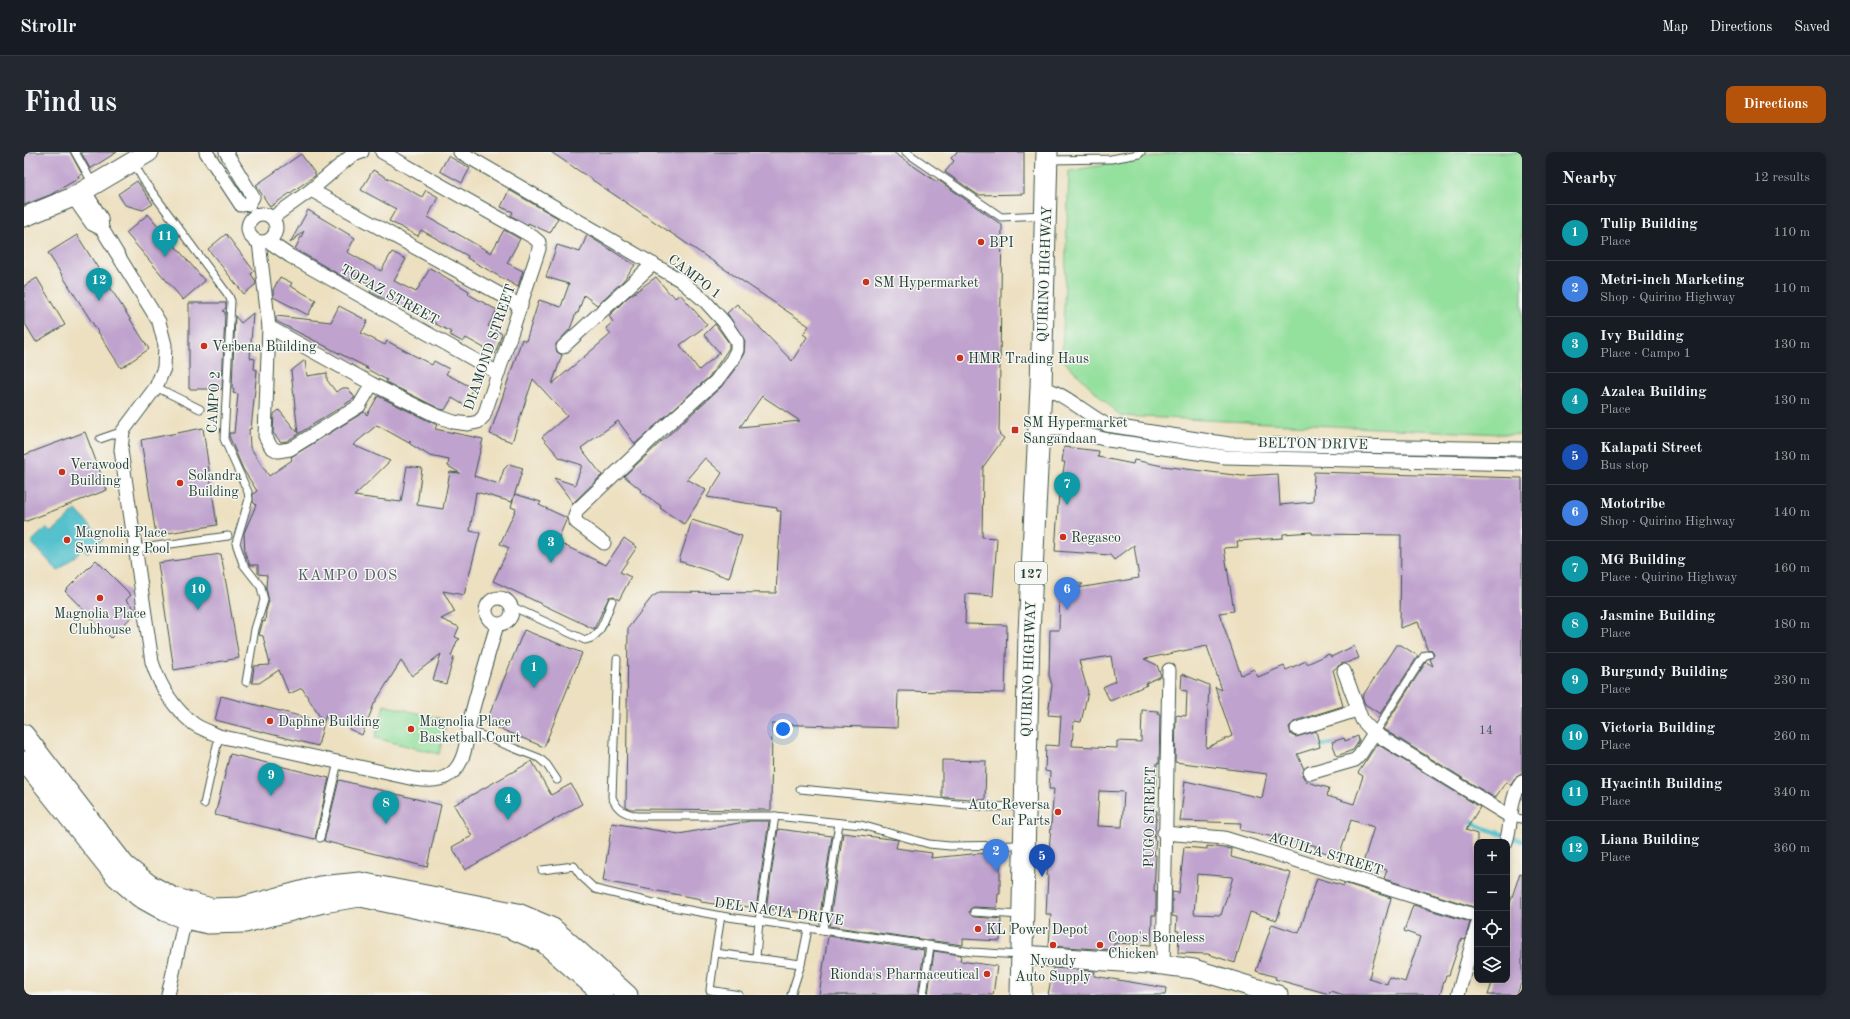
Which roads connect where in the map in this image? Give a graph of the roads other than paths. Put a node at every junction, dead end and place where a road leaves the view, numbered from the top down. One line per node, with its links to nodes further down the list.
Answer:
1 (75, 152): 11 (lane)
2 (206, 152): 13 (street)
3 (226, 152): 13 (street)
4 (362, 152): 12 (street)
5 (382, 152): 19 (street, DIAMOND STREET)
6 (460, 152): 18 (street, CAMPO 1)
7 (906, 152): 14 (lane)
8 (1141, 152): 9 (lane)
9 (1047, 156): 14 (main road, QUIRINO HIGHWAY / 127)
10 (141, 157): 11 (street); 48 (lane, CAMPO 2)
11 (83, 190): 15 (street); 24 (street)
12 (311, 190): 16 (street); 19 (street)
13 (252, 209): 16 (street); 17 (street)
14 (1046, 215): 25 (main road, QUIRINO HIGHWAY / 127)
15 (24, 217)
16 (272, 218): 17 (street)
17 (264, 242): 20 (street); 22 (street, TOPAZ STREET)
18 (653, 264): 21 (street); 39 (street, CAMPO 1)
19 (520, 306): 22 (street, DIAMOND STREET)
20 (269, 327): 23 (street, DIAMOND STREET); 23 (street)
21 (563, 347)
22 (498, 373): 23 (street, DIAMOND STREET)
23 (372, 384)
24 (156, 387): 26 (lane); 30 (street)
25 (1041, 387): 27 (street, BELTON DRIVE); 29 (main road, QUIRINO HIGHWAY / 127)
26 (200, 409)
27 (1081, 409): 28 (street, BELTON DRIVE); 31 (street)
28 (1107, 425): 33 (street); 34 (street, BELTON DRIVE)
29 (1038, 429): 31 (street, BELTON DRIVE); 62 (main road, QUIRINO HIGHWAY / 127)
30 (123, 431): 32 (lane); 40 (street)
31 (1076, 431): 33 (street, BELTON DRIVE)
32 (100, 439)
33 (1104, 439): 36 (street, BELTON DRIVE)
34 (1270, 444): 35 (street, BELTON DRIVE); 36 (street)
35 (1522, 449)
36 (1269, 459): 37 (street, BELTON DRIVE)
37 (1522, 464)
38 (228, 536): 40 (lane)
39 (604, 543)
40 (135, 549): 54 (street)
41 (612, 601): 42 (lane)
42 (511, 606): 43 (street); 43 (street)
43 (497, 624): 51 (street)
44 (1429, 654): 52 (lane)
45 (617, 660): 63 (lane)
46 (1169, 670): 66 (street, PUGO STREET)
47 (1344, 671): 49 (street)
48 (246, 682)
49 (1357, 710): 50 (street); 52 (street)
50 (1297, 729)
51 (468, 730): 56 (street); 58 (lane)
52 (1374, 733): 57 (street); 64 (street)
53 (24, 734): 71 (street)
54 (219, 736): 56 (street); 61 (lane)
55 (24, 761): 76 (street)
56 (338, 762): 67 (lane)
57 (1310, 773)
58 (557, 780)
59 (1522, 782): 64 (street)
60 (800, 789): 62 (lane)
61 (204, 804)
62 (1025, 806): 69 (main road, QUIRINO HIGHWAY / 127)
63 (775, 816): 65 (lane); 77 (lane)
64 (1514, 822): 68 (street)
65 (839, 823): 69 (lane); 79 (lane)
66 (1164, 833): 74 (street, AGUILA STREET); 86 (street, PUGO STREET)
67 (320, 838)
68 (1507, 839)
69 (1024, 845): 73 (main road, QUIRINO HIGHWAY / 127)
70 (542, 870): 75 (lane, DEL NACIA DRIVE)
71 (322, 895): 76 (street); 87 (street)
72 (974, 912): 73 (lane)
73 (1023, 915): 83 (main road, QUIRINO HIGHWAY / 127)
74 (1474, 915)
75 (721, 916): 77 (lane, DEL NACIA DRIVE); 82 (lane)
76 (185, 919): 88 (street)
77 (759, 921): 78 (lane, DEL NACIA DRIVE); 84 (lane)
78 (808, 929): 79 (lane, DEL NACIA DRIVE); 85 (lane)
79 (823, 930): 81 (lane, DEL NACIA DRIVE)
80 (1474, 937): 95 (street)
81 (930, 946): 83 (lane, DEL NACIA DRIVE); 92 (lane)
82 (715, 952): 84 (lane); 90 (lane)
83 (1023, 955): 86 (street); 93 (main road, QUIRINO HIGHWAY / 127)
84 (756, 957): 85 (lane)
85 (801, 964): 91 (lane)
86 (1163, 965): 94 (street)
87 (599, 986): 89 (street)
88 (168, 995)
89 (628, 995)
90 (739, 995)
91 (791, 995)
92 (923, 995)
93 (1021, 995)
94 (1278, 995)
95 (1458, 995)

